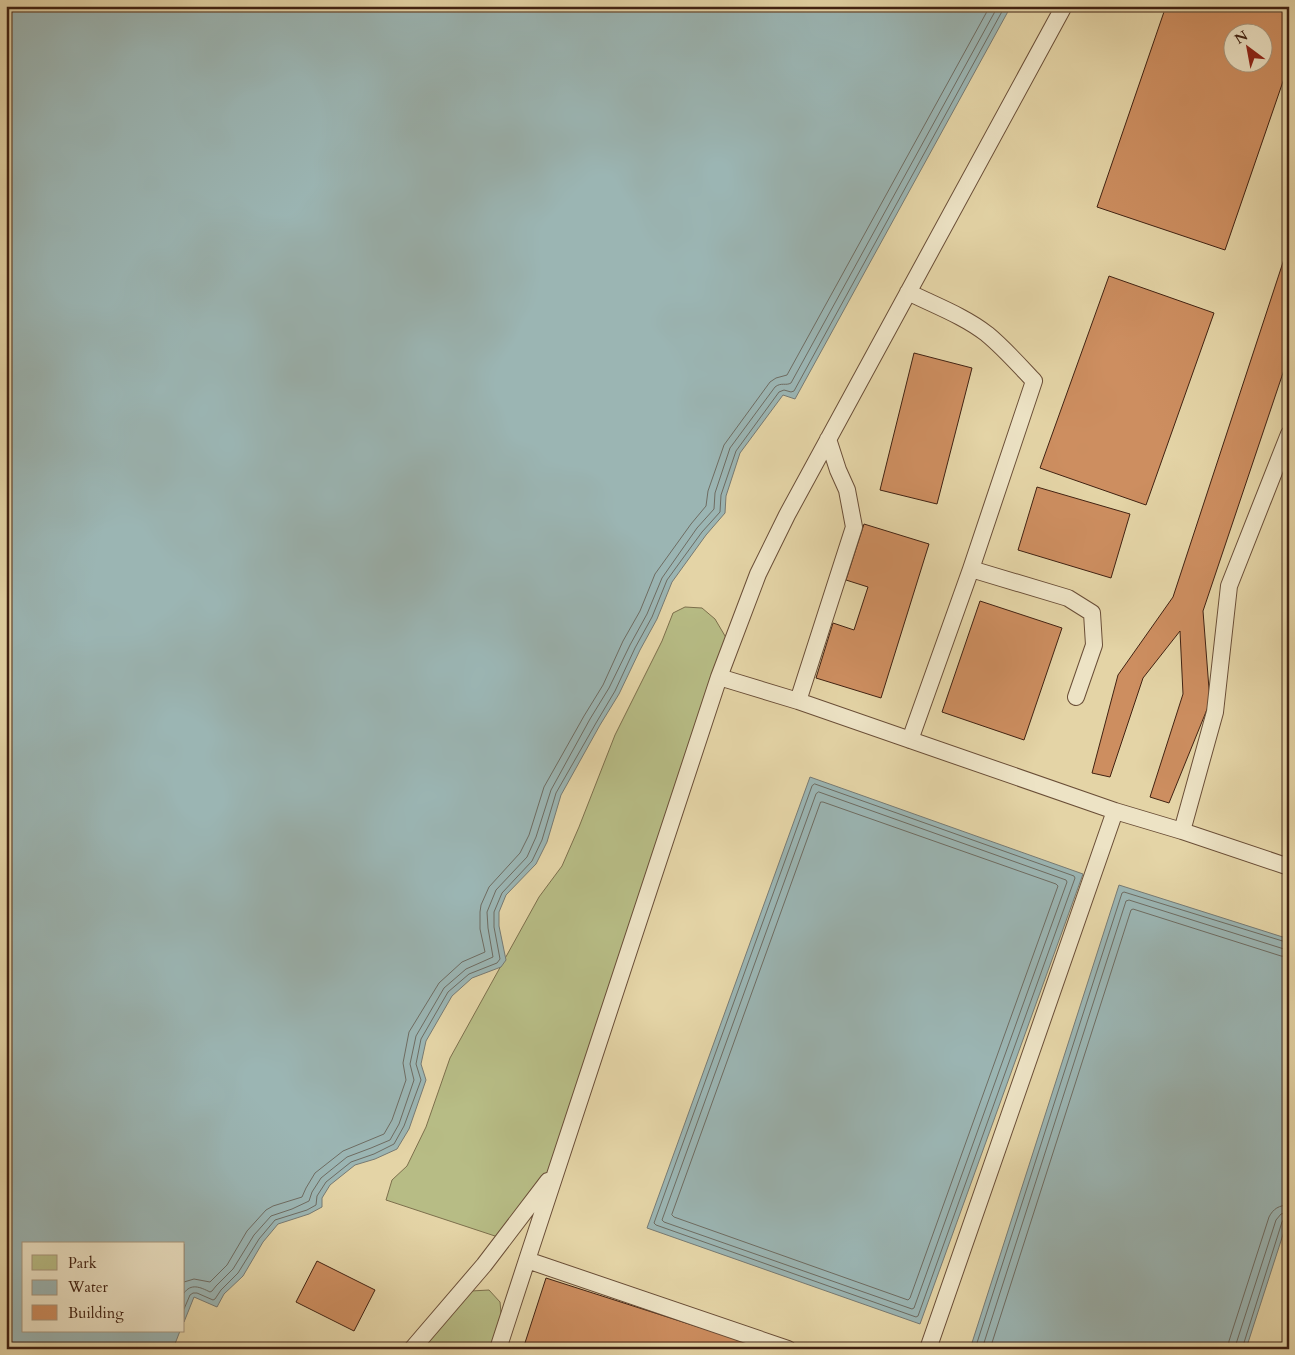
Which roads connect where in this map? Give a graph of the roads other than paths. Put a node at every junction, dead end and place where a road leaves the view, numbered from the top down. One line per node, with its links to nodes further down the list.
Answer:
1 (1064, 6): 2 (lane)
2 (908, 292): 4 (lane); 5 (lane)
3 (1289, 434): 11 (lane)
4 (828, 439): 6 (lane); 8 (lane)
5 (971, 569): 7 (lane); 9 (lane)
6 (719, 677): 8 (lane); 13 (lane)
7 (1076, 697)
8 (798, 701): 9 (lane)
9 (910, 740): 10 (lane)
10 (1115, 811): 11 (lane); 18 (lane)
11 (1182, 832): 12 (lane)
12 (1289, 867)
13 (556, 1171): 14 (lane); 15 (lane)
14 (527, 1260): 16 (lane); 17 (lane)
15 (412, 1349)
16 (498, 1349)
17 (788, 1349)
18 (928, 1349)

